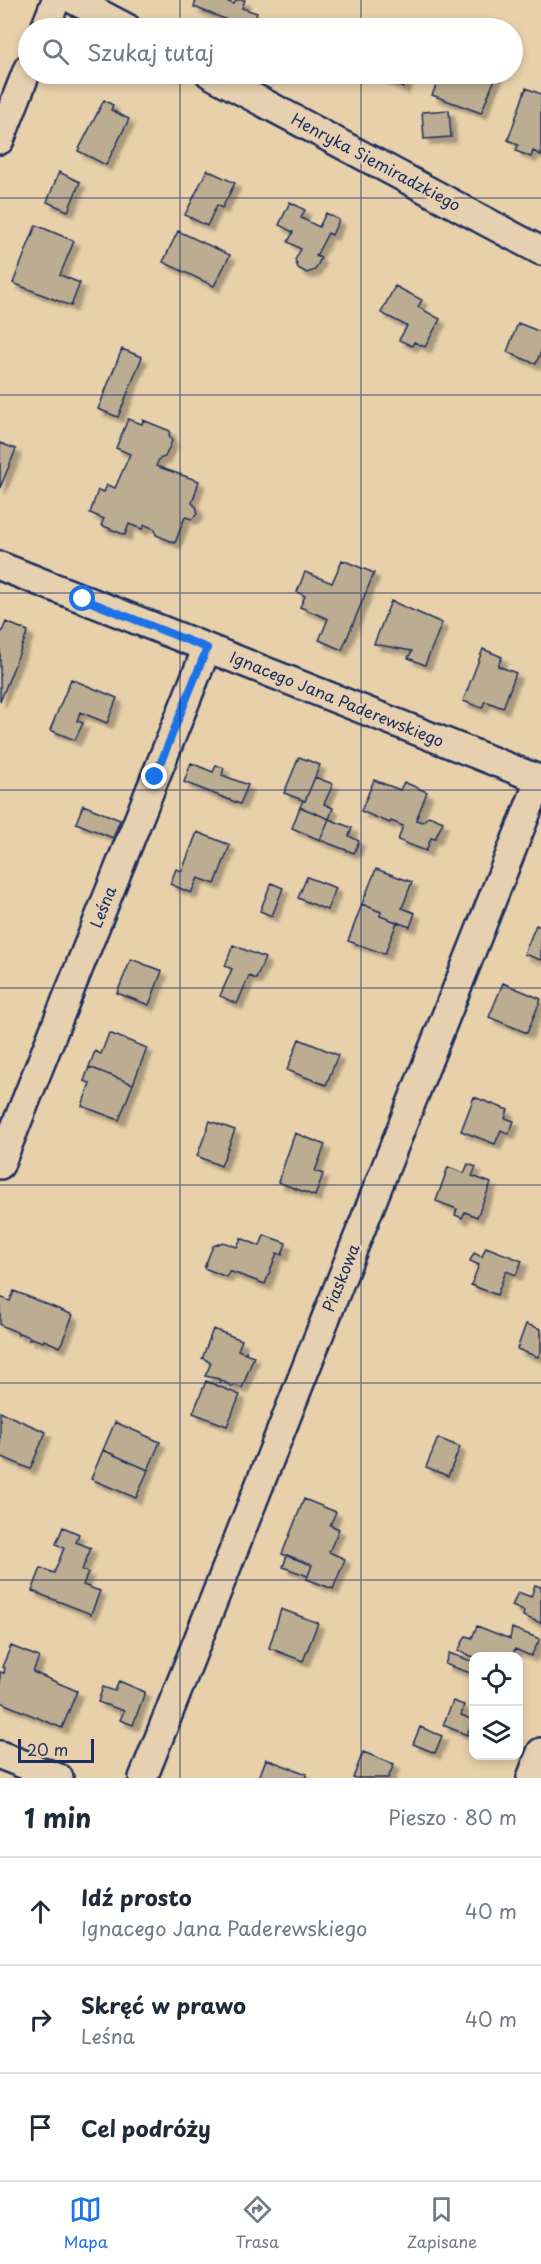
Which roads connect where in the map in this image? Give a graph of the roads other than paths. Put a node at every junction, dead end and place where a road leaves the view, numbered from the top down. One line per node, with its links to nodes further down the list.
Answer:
1 (56, 0): 3 (street)
2 (74, 0): 4 (street)
3 (49, 18)
4 (108, 18)
5 (22, 84): 7 (street)
6 (229, 84): 8 (street, Henryka Siemiradzkiego)
7 (0, 140)
8 (541, 251)
9 (0, 566): 10 (street, Ignacego Jana Paderewskiego)
10 (207, 648): 11 (street, Ignacego Jana Paderewskiego); 12 (street, Leśna)
11 (541, 780): 16 (street, Piaskowa)
12 (0, 1165)
13 (541, 1752): 17 (street)
14 (0, 1755): 15 (street)
15 (58, 1778)
16 (143, 1778)
17 (531, 1778)

